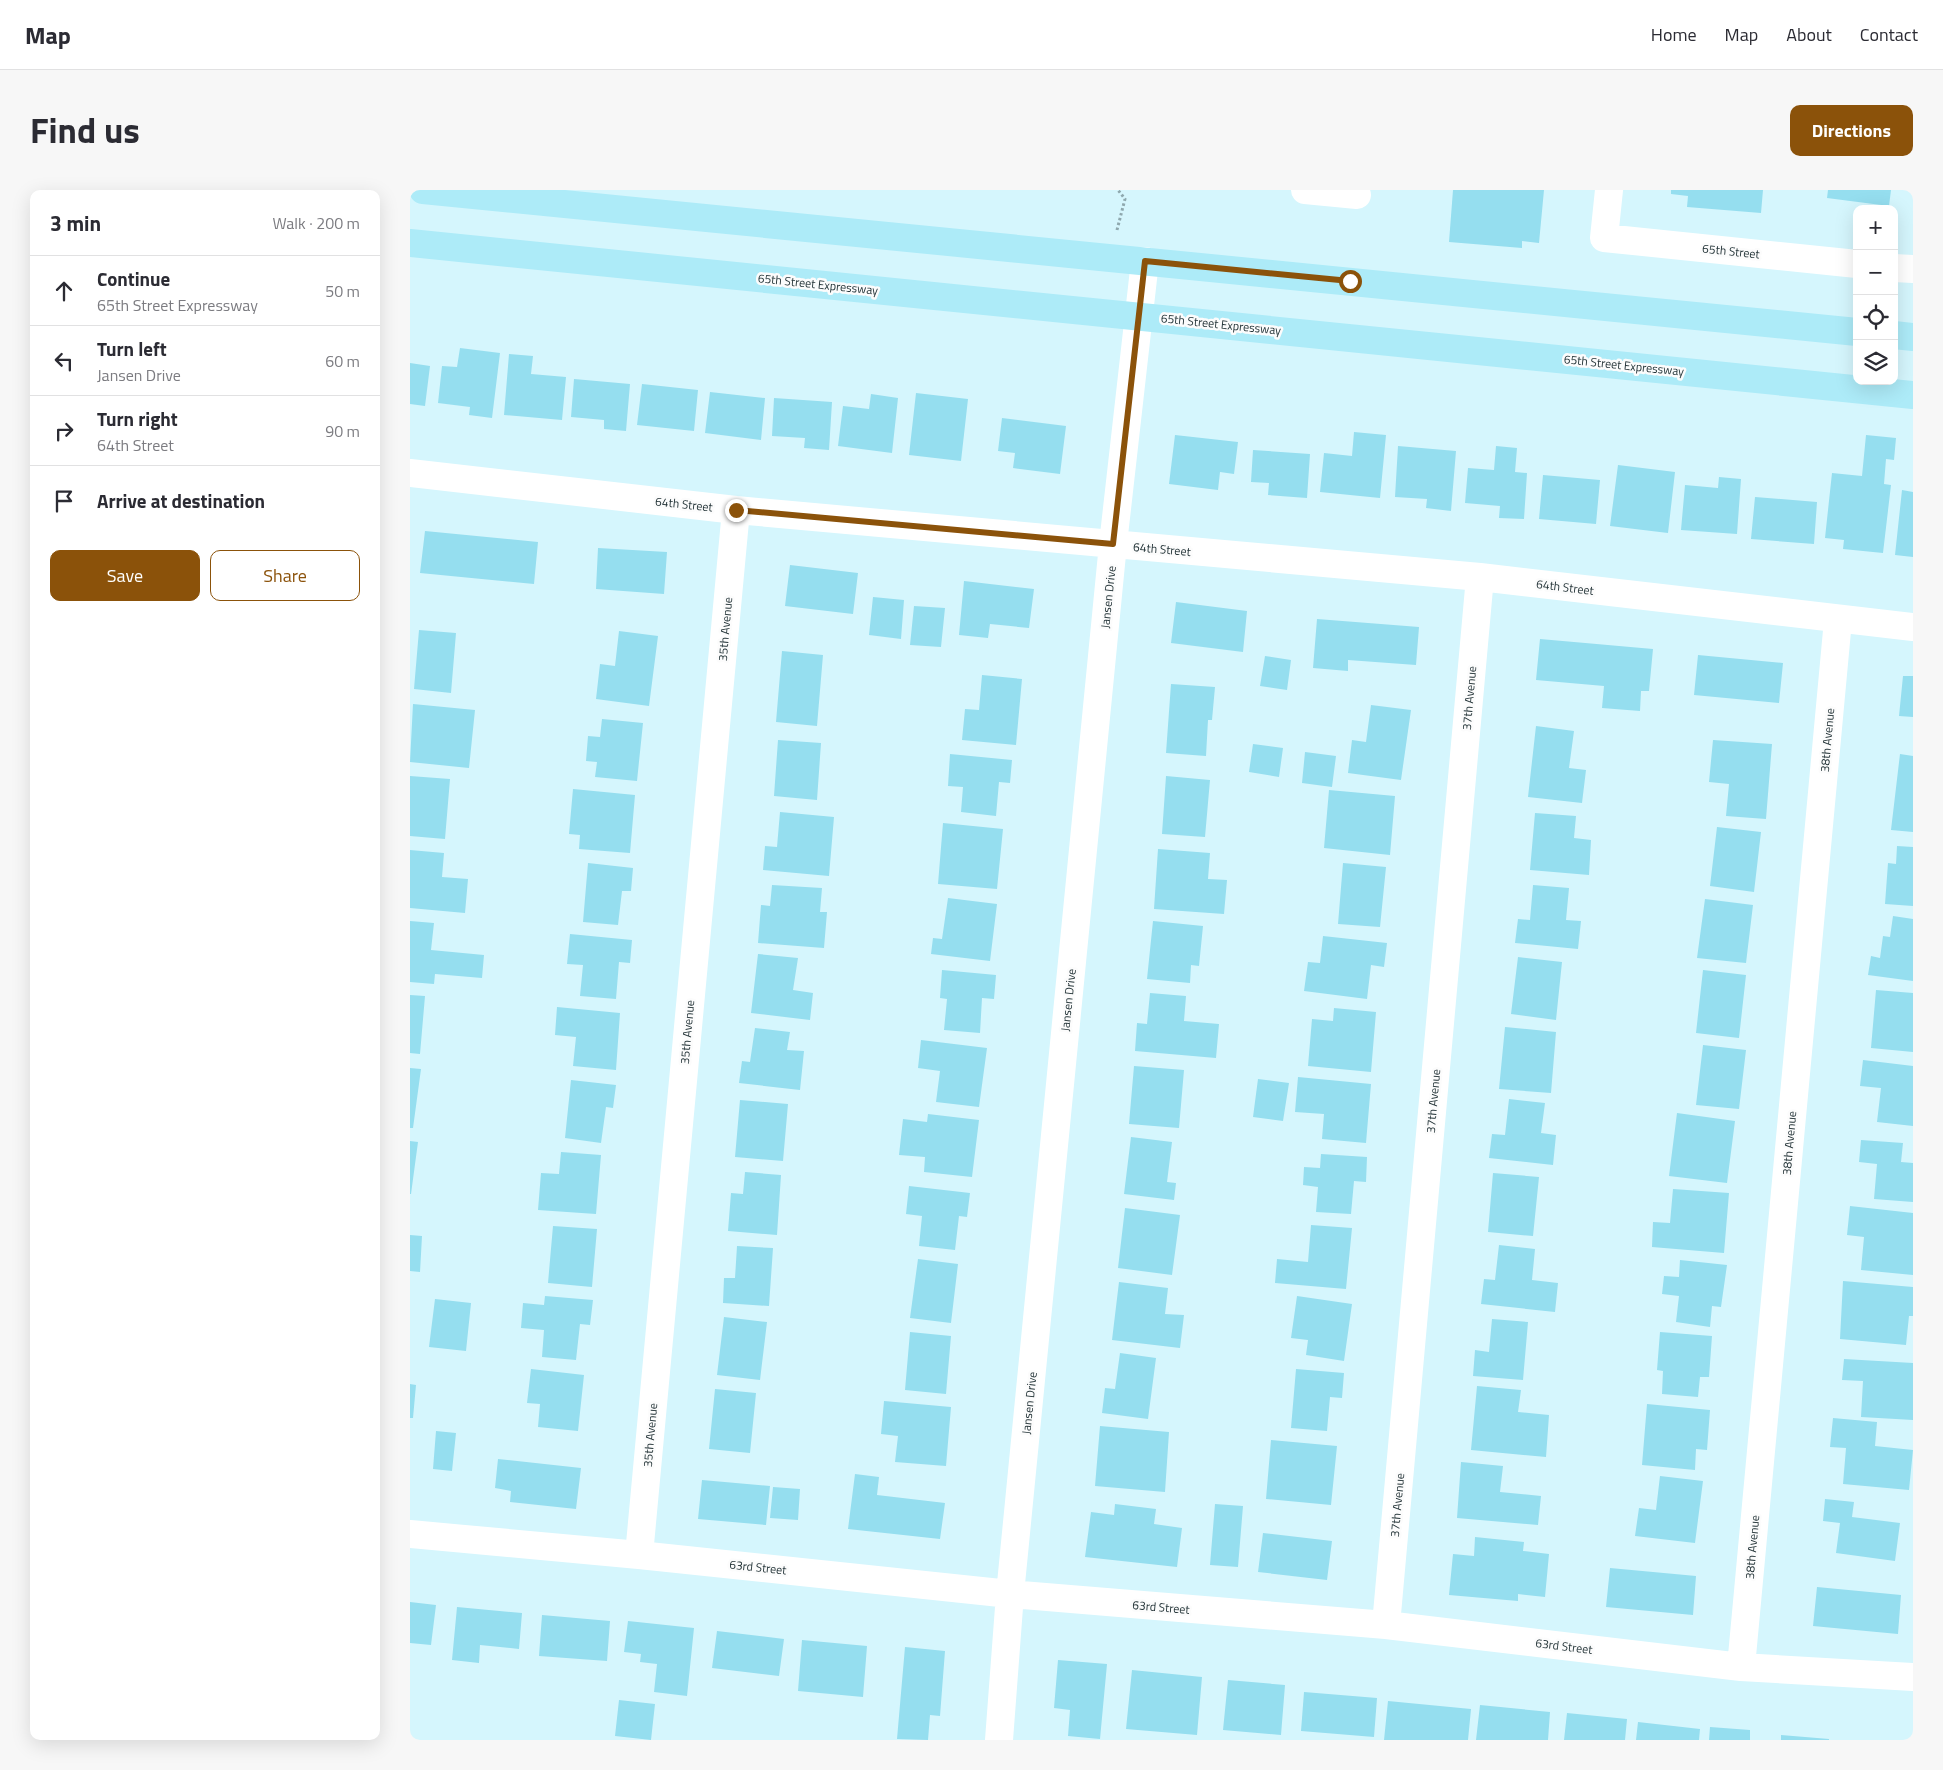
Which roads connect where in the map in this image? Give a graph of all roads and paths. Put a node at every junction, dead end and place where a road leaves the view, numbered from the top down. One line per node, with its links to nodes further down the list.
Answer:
1 (424, 190): 7 (main road)
2 (1118, 190): 7 (path)
3 (1305, 190): 5 (street)
4 (1609, 190): 9 (street, 65th Street)
5 (1358, 196)
6 (410, 243): 12 (main road, 65th Street Expressway)
7 (1110, 258): 8 (main road)
8 (1145, 261): 12 (street, Jansen Drive); 13 (main road)
9 (1853, 264)
10 (1898, 268): 11 (street)
11 (1913, 270)
12 (1139, 316): 16 (main road, 65th Street Expressway); 19 (street, Jansen Drive)
13 (1853, 332)
14 (1898, 335): 15 (main road)
15 (1913, 337)
16 (1913, 395)
17 (410, 473): 18 (street, 64th Street)
18 (736, 510): 19 (street, 64th Street); 24 (street, 35th Avenue)
19 (1113, 544): 20 (street, 64th Street); 25 (street, Jansen Drive)
20 (1480, 577): 21 (street, 64th Street); 26 (street, 37th Avenue)
21 (1838, 620): 22 (street, 64th Street); 27 (street, 38th Avenue)
22 (1913, 627)
23 (410, 1534): 24 (street, 63rd Street)
24 (639, 1555): 25 (street, 63rd Street)
25 (1010, 1594): 26 (street, 63rd Street); 29 (street, Jansen Drive)
26 (1386, 1625): 27 (street, 63rd Street)
27 (1741, 1667): 28 (street, 63rd Street)
28 (1913, 1677)
29 (999, 1740)

